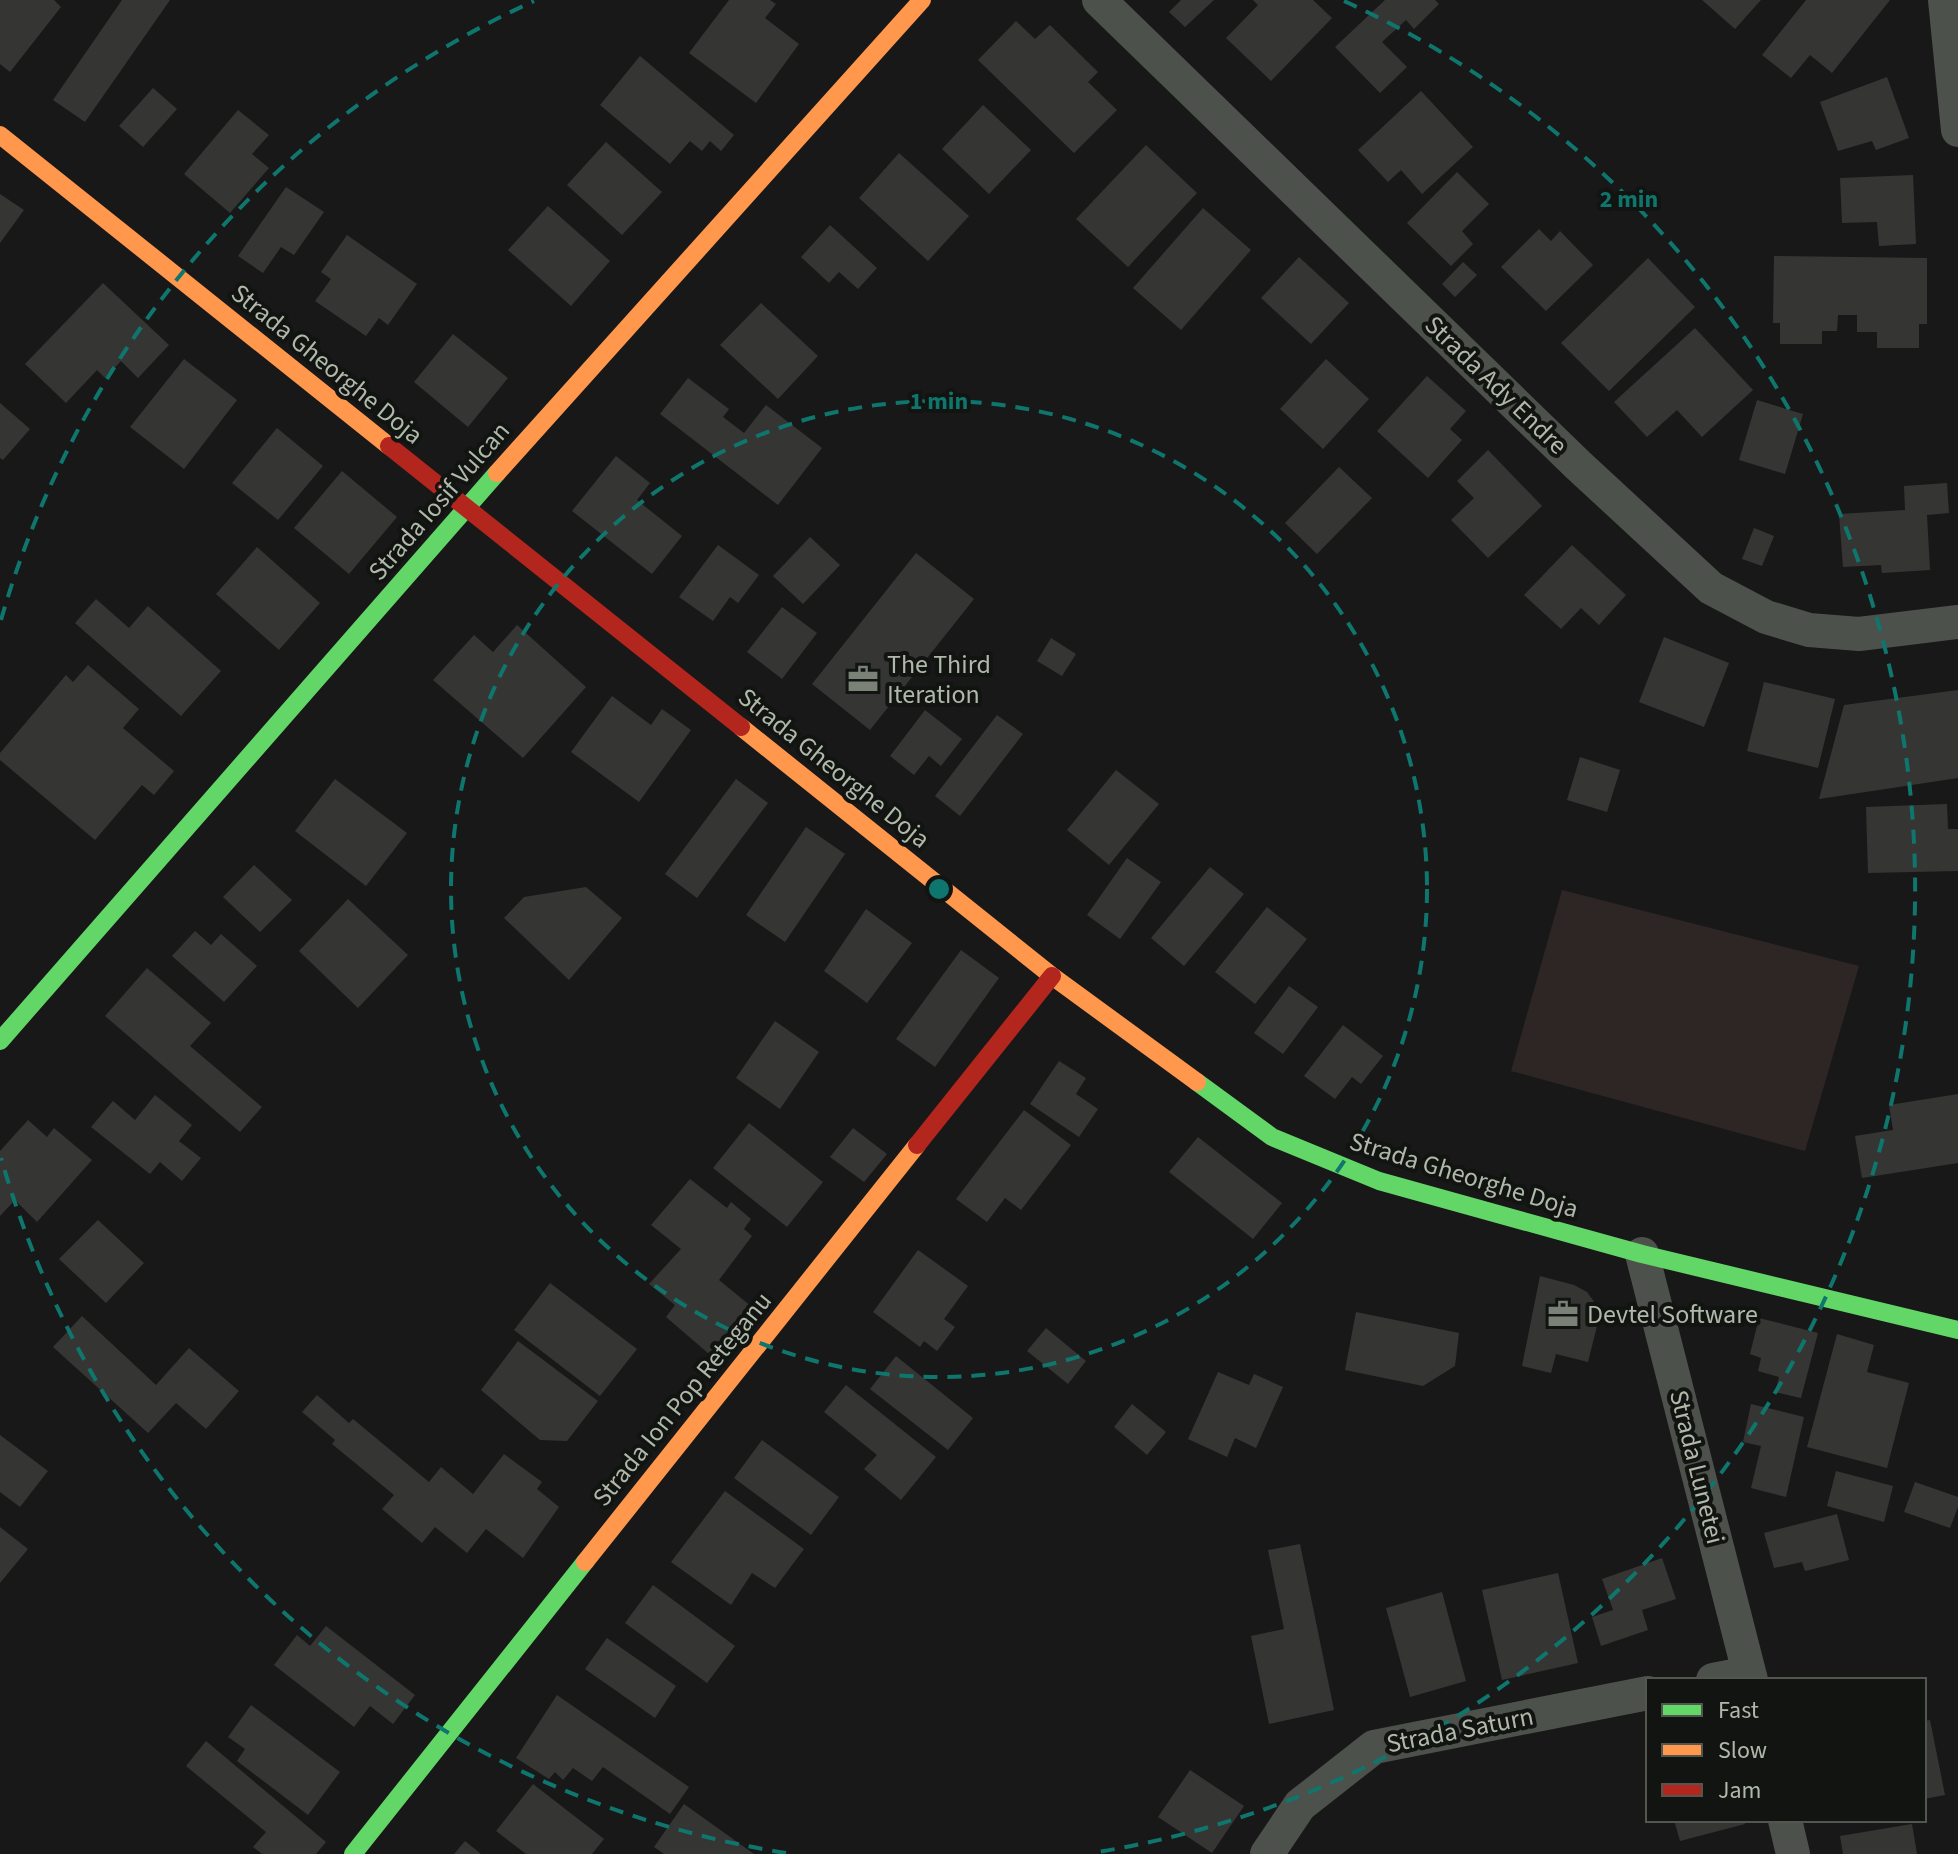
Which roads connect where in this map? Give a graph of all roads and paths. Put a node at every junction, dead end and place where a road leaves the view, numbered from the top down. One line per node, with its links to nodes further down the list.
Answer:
1 (922, 0): 6 (street, Strada Iosif Vulcan)
2 (1099, 0): 7 (street, Strada Ady Endre)
3 (1945, 0): 4 (street)
4 (1958, 130)
5 (0, 135): 6 (street, Strada Gheorghe Doja)
6 (466, 508): 8 (street, Strada Gheorghe Doja); 9 (street, Strada Iosif Vulcan)
7 (1958, 622)
8 (1052, 976): 10 (street, Strada Gheorghe Doja); 15 (street, Strada Ion Pop Reteganu)
9 (0, 1041)
10 (1642, 1254): 11 (street, Strada Gheorghe Doja); 12 (street, Strada Lunetei)
11 (1958, 1330)
12 (1750, 1676)
13 (1646, 1693): 16 (street, Strada Saturn)
14 (1785, 1822): 17 (street)
15 (353, 1854)
16 (1267, 1854)
17 (1793, 1854)

